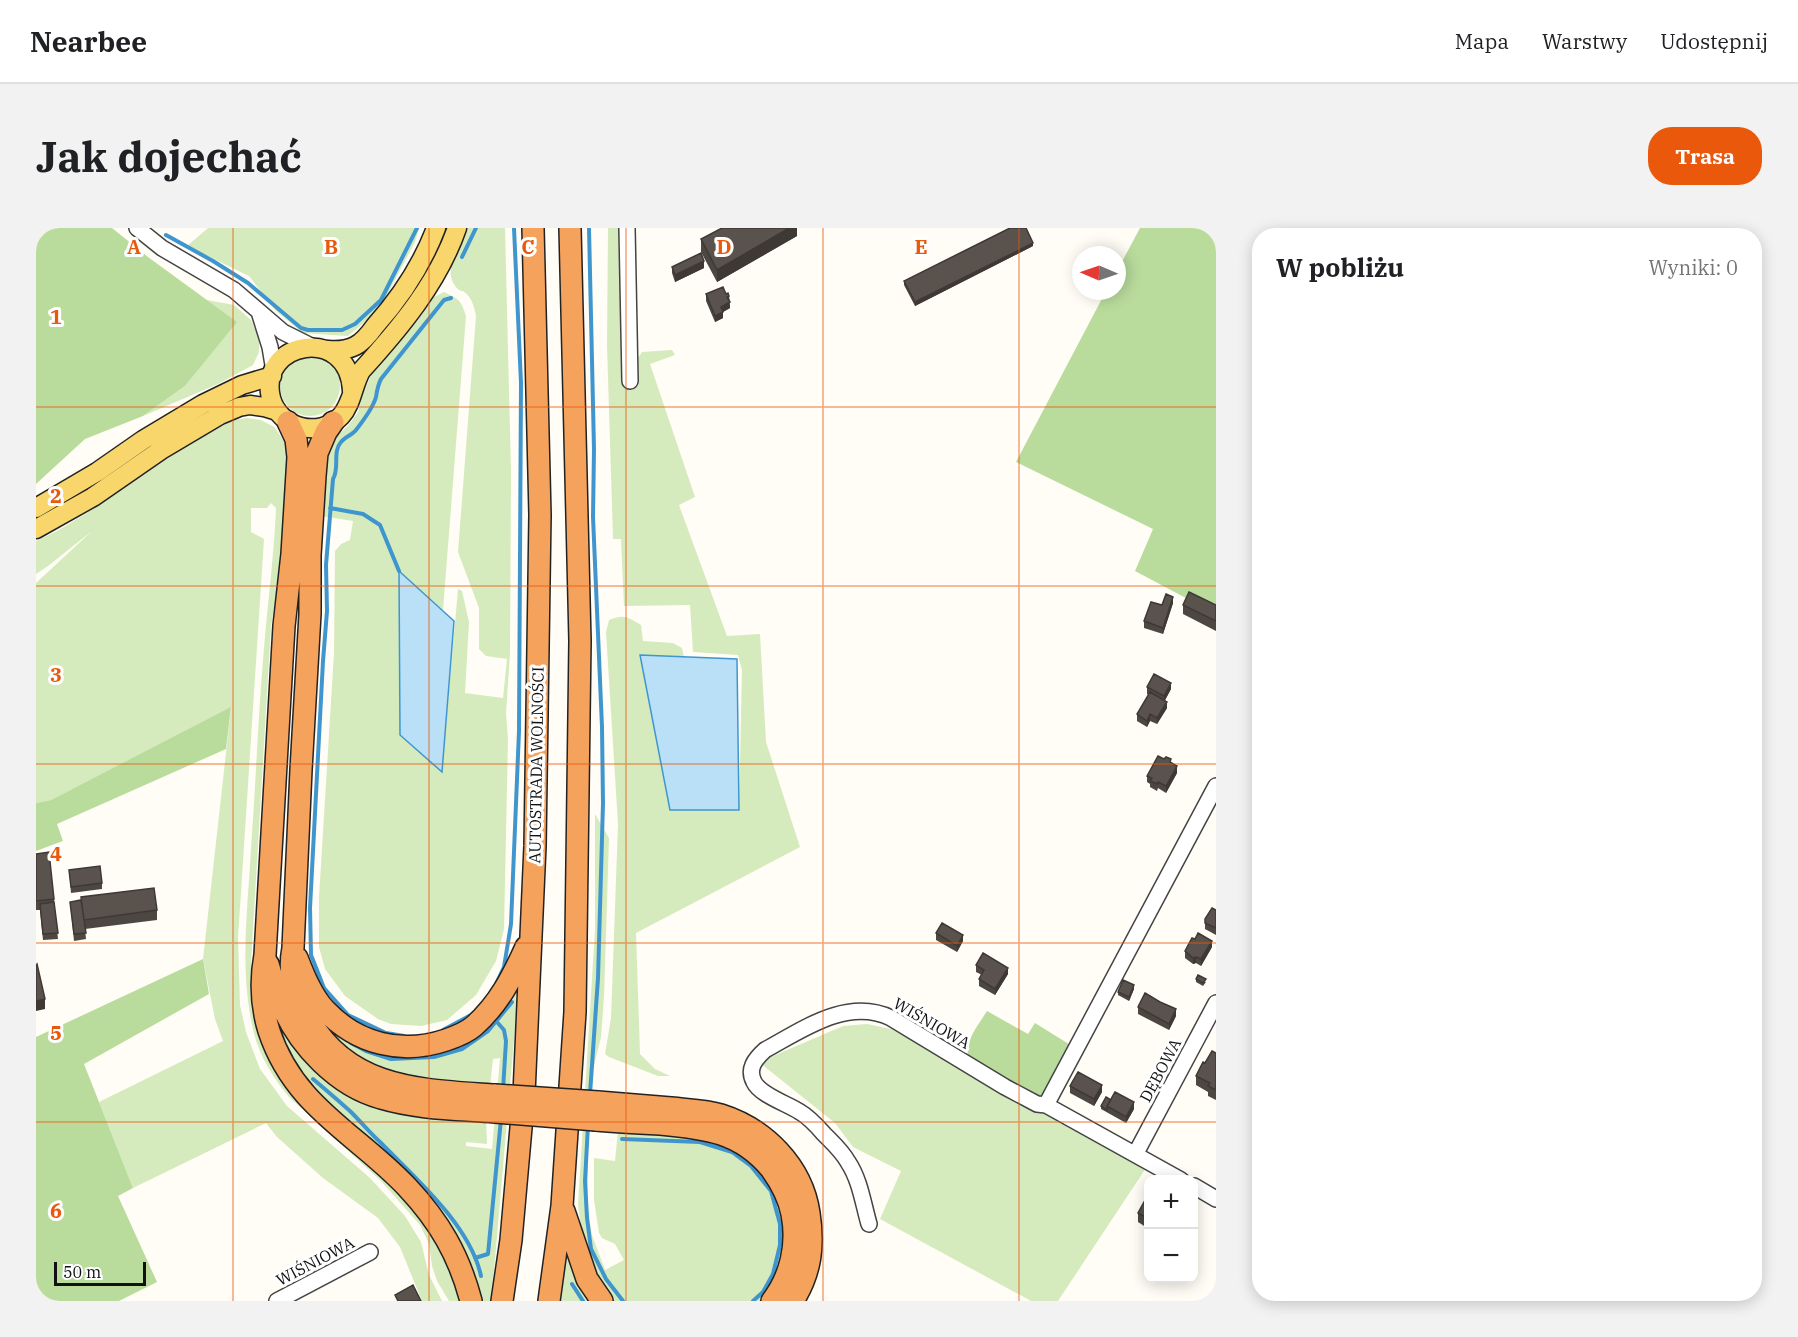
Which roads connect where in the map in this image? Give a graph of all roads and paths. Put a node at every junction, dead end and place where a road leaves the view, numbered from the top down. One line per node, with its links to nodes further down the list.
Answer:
1 (136, 228): 7 (street)
2 (436, 228): 8 (main road)
3 (457, 228): 11 (main road)
4 (533, 228): 17 (highway, AUTOSTRADA WOLNOŚCI)
5 (570, 228): 29 (highway)
6 (627, 228): 10 (street)
7 (259, 312): 8 (street); 9 (street)
8 (321, 349): 9 (main road); 11 (main road)
9 (273, 373): 12 (main road); 14 (main road)
10 (630, 381)
11 (352, 391): 13 (main road)
12 (283, 416): 13 (main road); 15 (main road); 19 (highway)
13 (333, 423): 18 (highway)
14 (36, 508)
15 (36, 529)
16 (1216, 786): 23 (street)
17 (531, 935): 18 (highway); 34 (highway, AUTOSTRADA WOLNOŚCI)
18 (293, 948): 22 (highway)
19 (265, 955): 22 (highway); 33 (highway)
20 (1216, 1003): 21 (street, DĘBOWA)
21 (1211, 1025): 25 (street, DĘBOWA)
22 (495, 1104): 24 (highway, bridge)
23 (1046, 1105): 25 (street, WIŚNIOWA); 30 (street, WIŚNIOWA)
24 (597, 1111): 37 (highway); 38 (highway)
25 (1136, 1154): 26 (street, WIŚNIOWA)
26 (1174, 1175)
27 (1198, 1188): 28 (street)
28 (1216, 1199)
29 (562, 1206): 35 (highway); 36 (highway)
30 (869, 1224)
31 (370, 1252): 32 (street, WIŚNIOWA)
32 (277, 1301)
33 (471, 1301)
34 (502, 1301)
35 (549, 1301)
36 (602, 1301)
37 (772, 1301)
38 (793, 1301)

